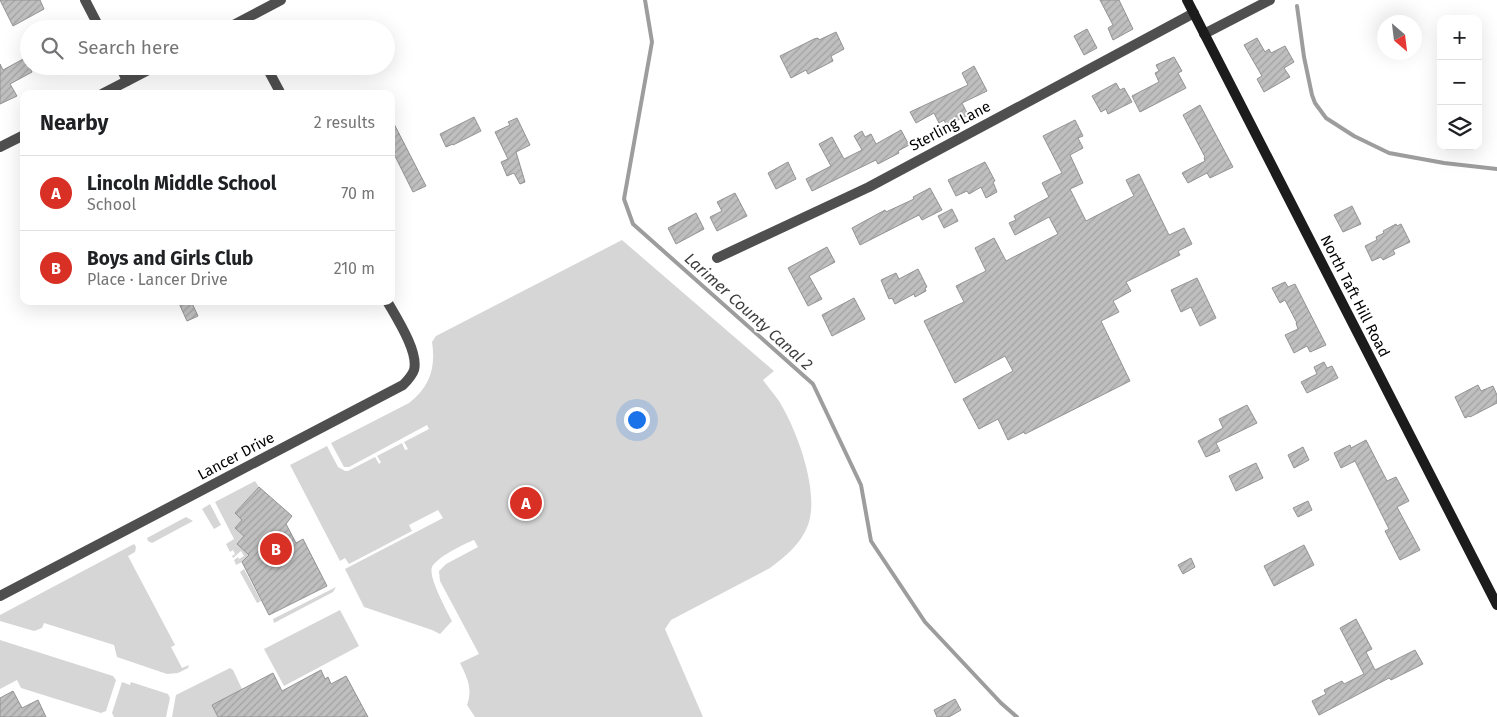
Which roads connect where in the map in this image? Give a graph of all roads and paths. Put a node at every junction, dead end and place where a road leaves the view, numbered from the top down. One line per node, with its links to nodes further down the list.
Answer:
1 (85, 0): 6 (street)
2 (281, 0): 7 (street)
3 (1187, 0): 5 (main road, North Taft Hill Road)
4 (1270, 0): 8 (street)
5 (1194, 13): 8 (main road, North Taft Hill Road); 17 (street, Sterling Lane)
6 (95, 20)
7 (251, 20)
8 (1204, 34): 20 (main road, North Taft Hill Road)
9 (124, 75): 12 (street)
10 (139, 75): 12 (street)
11 (271, 75): 14 (street)
12 (127, 81): 13 (street)
13 (110, 90)
14 (279, 90)
15 (20, 136): 16 (street)
16 (0, 147)
17 (717, 258)
18 (389, 305): 19 (street, Lancer Drive)
19 (0, 596)
20 (1497, 605)

